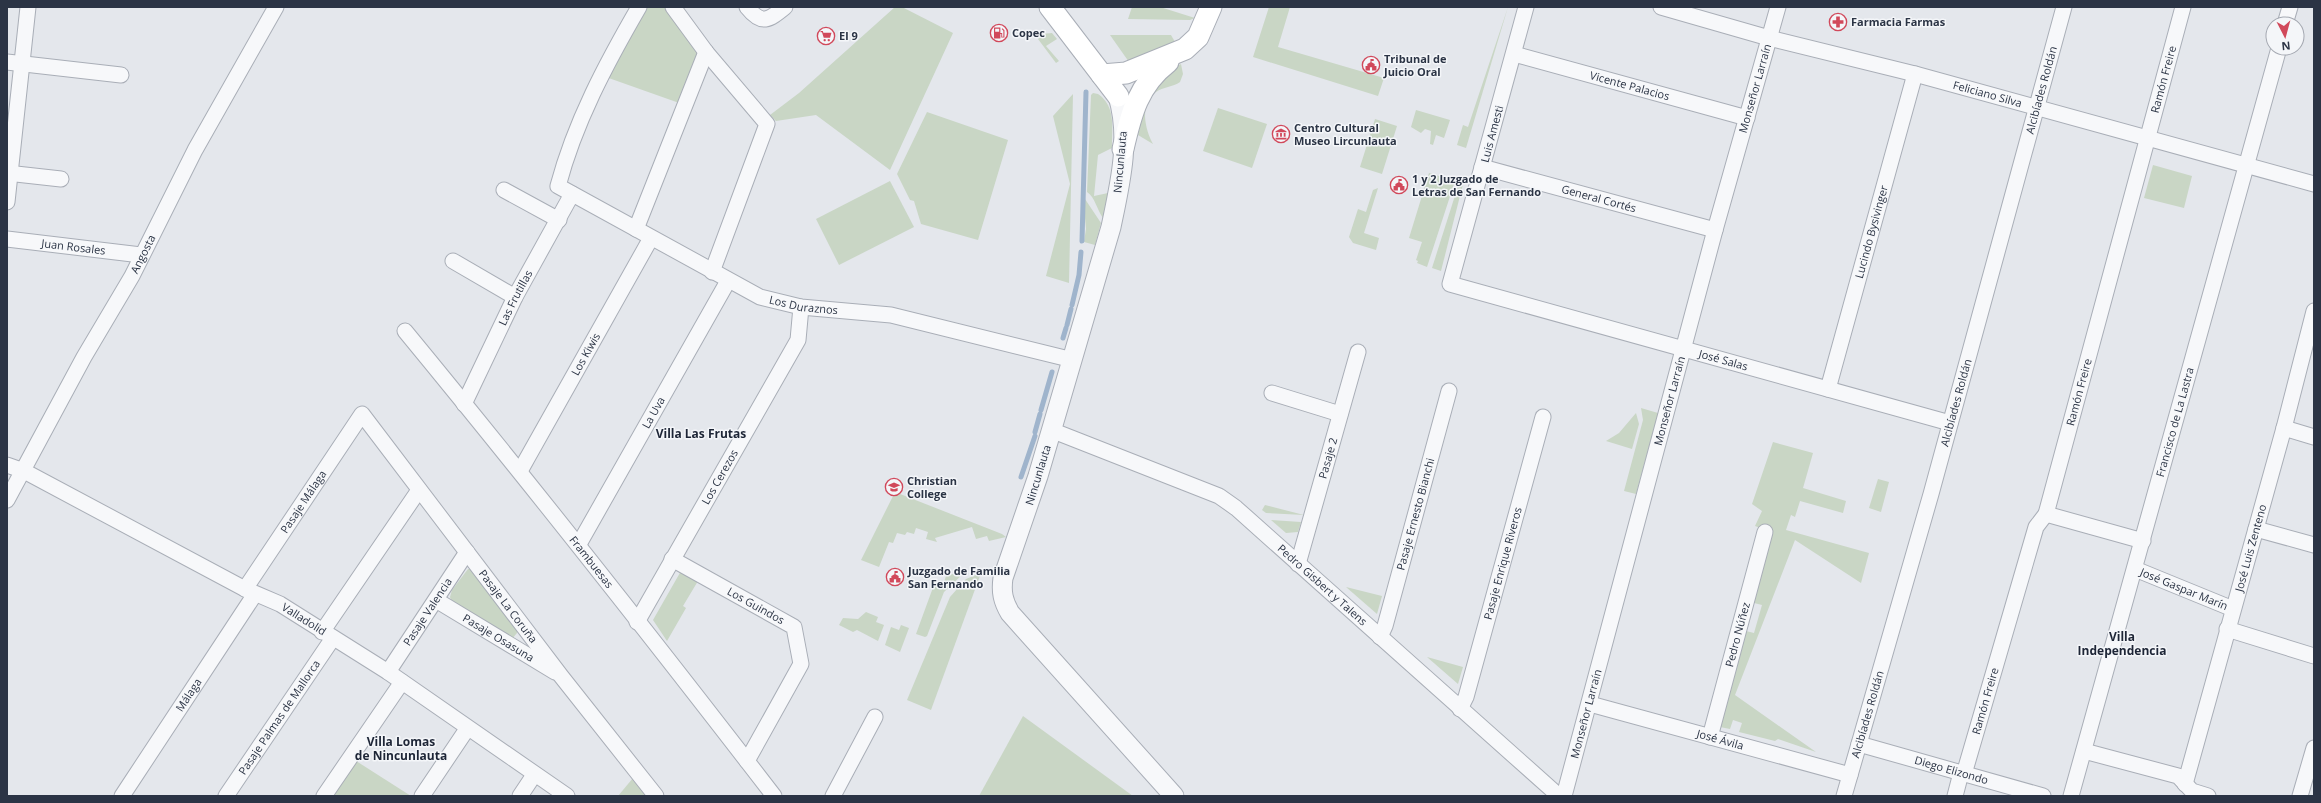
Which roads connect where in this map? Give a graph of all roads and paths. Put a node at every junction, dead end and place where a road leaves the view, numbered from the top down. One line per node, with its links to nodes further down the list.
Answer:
1 (28, 7): 20 (street)
2 (276, 7): 42 (street, Angosta)
3 (639, 7): 35 (street, Los Duraznos)
4 (673, 7): 16 (street)
5 (747, 7): 6 (street)
6 (785, 7)
7 (1050, 7): 23 (main road)
8 (1064, 7): 23 (main road)
9 (1211, 7): 17 (main road)
10 (1526, 7): 18 (street, Luis Amesti)
11 (1661, 7): 15 (street, Feliciano Silva)
12 (1778, 7): 15 (street, Monseñor Larraín)
13 (2064, 7): 25 (street, Alcibíades Roldán)
14 (2183, 7): 27 (street, Ramón Freire)
15 (1769, 38): 21 (street, Feliciano Silva); 26 (street, Monseñor Larraín)
16 (706, 52): 38 (street); 44 (street)
17 (1180, 52): 23 (main road); 28 (main road)
18 (1514, 54): 26 (street, Vicente Palacios); 30 (street, Luis Amesti)
19 (2277, 56): 29 (street, Francisco de La Lastra)
20 (14, 63): 22 (street); 31 (street)
21 (1915, 74): 25 (street, Feliciano Silva); 54 (street, Lucindo Bysivinger)
22 (121, 75)
23 (1108, 75): 24 (main road)
24 (1118, 96): 28 (street, Nincunlauta)
25 (2036, 107): 27 (street, Feliciano Silva); 61 (street, Alcibíades Roldán)
26 (1747, 118): 39 (street, Monseñor Larraín)
27 (2146, 139): 29 (street, Feliciano Silva); 70 (street, Ramón Freire)
28 (1124, 149): 53 (street, Nincunlauta)
29 (2247, 166): 33 (street, Feliciano Silva); 73 (street, Francisco de La Lastra)
30 (1482, 167): 39 (street, General Cortés); 46 (street, Luis Amesti)
31 (8, 173): 32 (street); 36 (street)
32 (61, 179)
33 (2314, 184)
34 (504, 190): 37 (street)
35 (572, 194): 37 (street, Las Frutillas); 38 (street, Los Duraznos)
36 (7, 202)
37 (559, 220): 47 (street, Las Frutillas)
38 (636, 229): 40 (street, Los Duraznos)
39 (1715, 230): 51 (street, Monseñor Larraín)
40 (651, 238): 44 (street, Los Duraznos); 67 (street, Los Kiwis)
41 (7, 239): 42 (street, Juan Rosales)
42 (141, 255): 66 (street, Angosta)
43 (453, 262): 47 (street)
44 (712, 272): 45 (street, Los Duraznos)
45 (728, 281): 48 (street, Los Duraznos); 74 (street, La Uva)
46 (1450, 284): 51 (street, José Salas)
47 (515, 297): 57 (street, Las Frutillas)
48 (801, 307): 53 (street, Los Duraznos); 77 (street, Los Cerezos)
49 (2314, 311): 62 (street, José Luis Zenteno)
50 (405, 331): 57 (street, Frambuesas)
51 (1684, 349): 54 (street, José Salas); 91 (street, Monseñor Larraín)
52 (1358, 352): 59 (street, Pasaje 2)
53 (1073, 360): 63 (street, Nincunlauta)
54 (1828, 389): 61 (street, José Salas)
55 (1449, 391): 86 (street, Pasaje Ernesto Bianchi)
56 (1272, 393): 59 (street)
57 (464, 404): 67 (street, Frambuesas)
58 (362, 414): 68 (street, Pasaje La Coruña); 80 (street, Pasaje Málaga)
59 (1340, 414): 78 (street, Pasaje 2)
60 (1543, 417): 92 (street, Pasaje Enrique Riveros)
61 (1950, 423): 96 (street, Alcibíades Roldán)
62 (2284, 428): 64 (street); 71 (street, José Luis Zenteno)
63 (1051, 430): 78 (street, Pedro Gisbert y Talens); 114 (street, Nincunlauta)
64 (2314, 437)
65 (7, 465): 66 (street, Valladolid)
66 (24, 471): 69 (street, Angosta); 80 (street, Valladolid)
67 (520, 471): 74 (street, Frambuesas)
68 (419, 490): 76 (street, Pasaje La Coruña); 85 (street, Pasaje Palmas de Mallorca)
69 (7, 500)
70 (2046, 514): 73 (street); 100 (street, Ramón Freire)
71 (2256, 529): 75 (street); 82 (street, José Luis Zenteno)
72 (1765, 532): 95 (street, Pedro Núñez)
73 (2143, 542): 79 (street, Francisco de La Lastra)
74 (579, 544): 83 (street, Frambuesas)
75 (2314, 545)
76 (467, 552): 81 (street, Pasaje Valencia); 89 (street, Pasaje La Coruña)
77 (672, 559): 83 (street, Los Cerezos); 99 (street, Los Guindos)
78 (1298, 564): 86 (street, Pedro Gisbert y Talens)
79 (2135, 569): 82 (street, José Gaspar Marín); 98 (street, Francisco de La Lastra)
80 (250, 592): 85 (street, Valladolid); 105 (street, Málaga)
81 (436, 600): 88 (street, Pasaje Valencia); 89 (street, Pasaje Osasuna)
82 (2233, 609): 84 (street, José Luis Zenteno)
83 (637, 622): 99 (street, Frambuesas)
84 (2227, 629): 87 (street, José Gaspar Marín); 103 (street, José Luis Zenteno)
85 (328, 635): 88 (street, Valladolid); 106 (street, Pasaje Palmas de Mallorca)
86 (1380, 637): 92 (street, Pedro Gisbert y Talens)
87 (2314, 656)
88 (388, 672): 90 (street, Valladolid)
89 (561, 676): 111 (street, Pasaje La Coruña)
90 (402, 682): 94 (street, Valladolid); 107 (street)
91 (1590, 704): 95 (street, José Ávila); 104 (street, Monseñor Larraín)
92 (1460, 709): 104 (street, Pedro Gisbert y Talens)
93 (875, 717): 113 (street)
94 (467, 729): 101 (street, Valladolid); 108 (street)
95 (1710, 737): 102 (street, José Ávila)
96 (1859, 744): 100 (street, Diego Elizondo); 102 (street, Alcibíades Roldán)
97 (2314, 748): 120 (street)
98 (2084, 751): 103 (street); 118 (street, Francisco de La Lastra)
99 (747, 761): 112 (street, Frambuesas)
100 (1963, 773): 116 (street, Ramón Freire); 117 (street, Diego Elizondo)
101 (534, 775): 109 (street); 110 (street, Valladolid)
102 (1850, 775): 115 (street, Alcibíades Roldán)
103 (2185, 784): 119 (street)
104 (1566, 795)
105 (122, 796)
106 (226, 796)
107 (324, 796)
108 (422, 796)
109 (520, 796)
110 (567, 796)
111 (656, 796)
112 (774, 796)
113 (833, 796)
114 (1174, 796)
115 (1844, 796)
116 (1955, 796)
117 (2043, 796)
118 (2071, 796)
119 (2208, 796)
120 (2300, 796)

